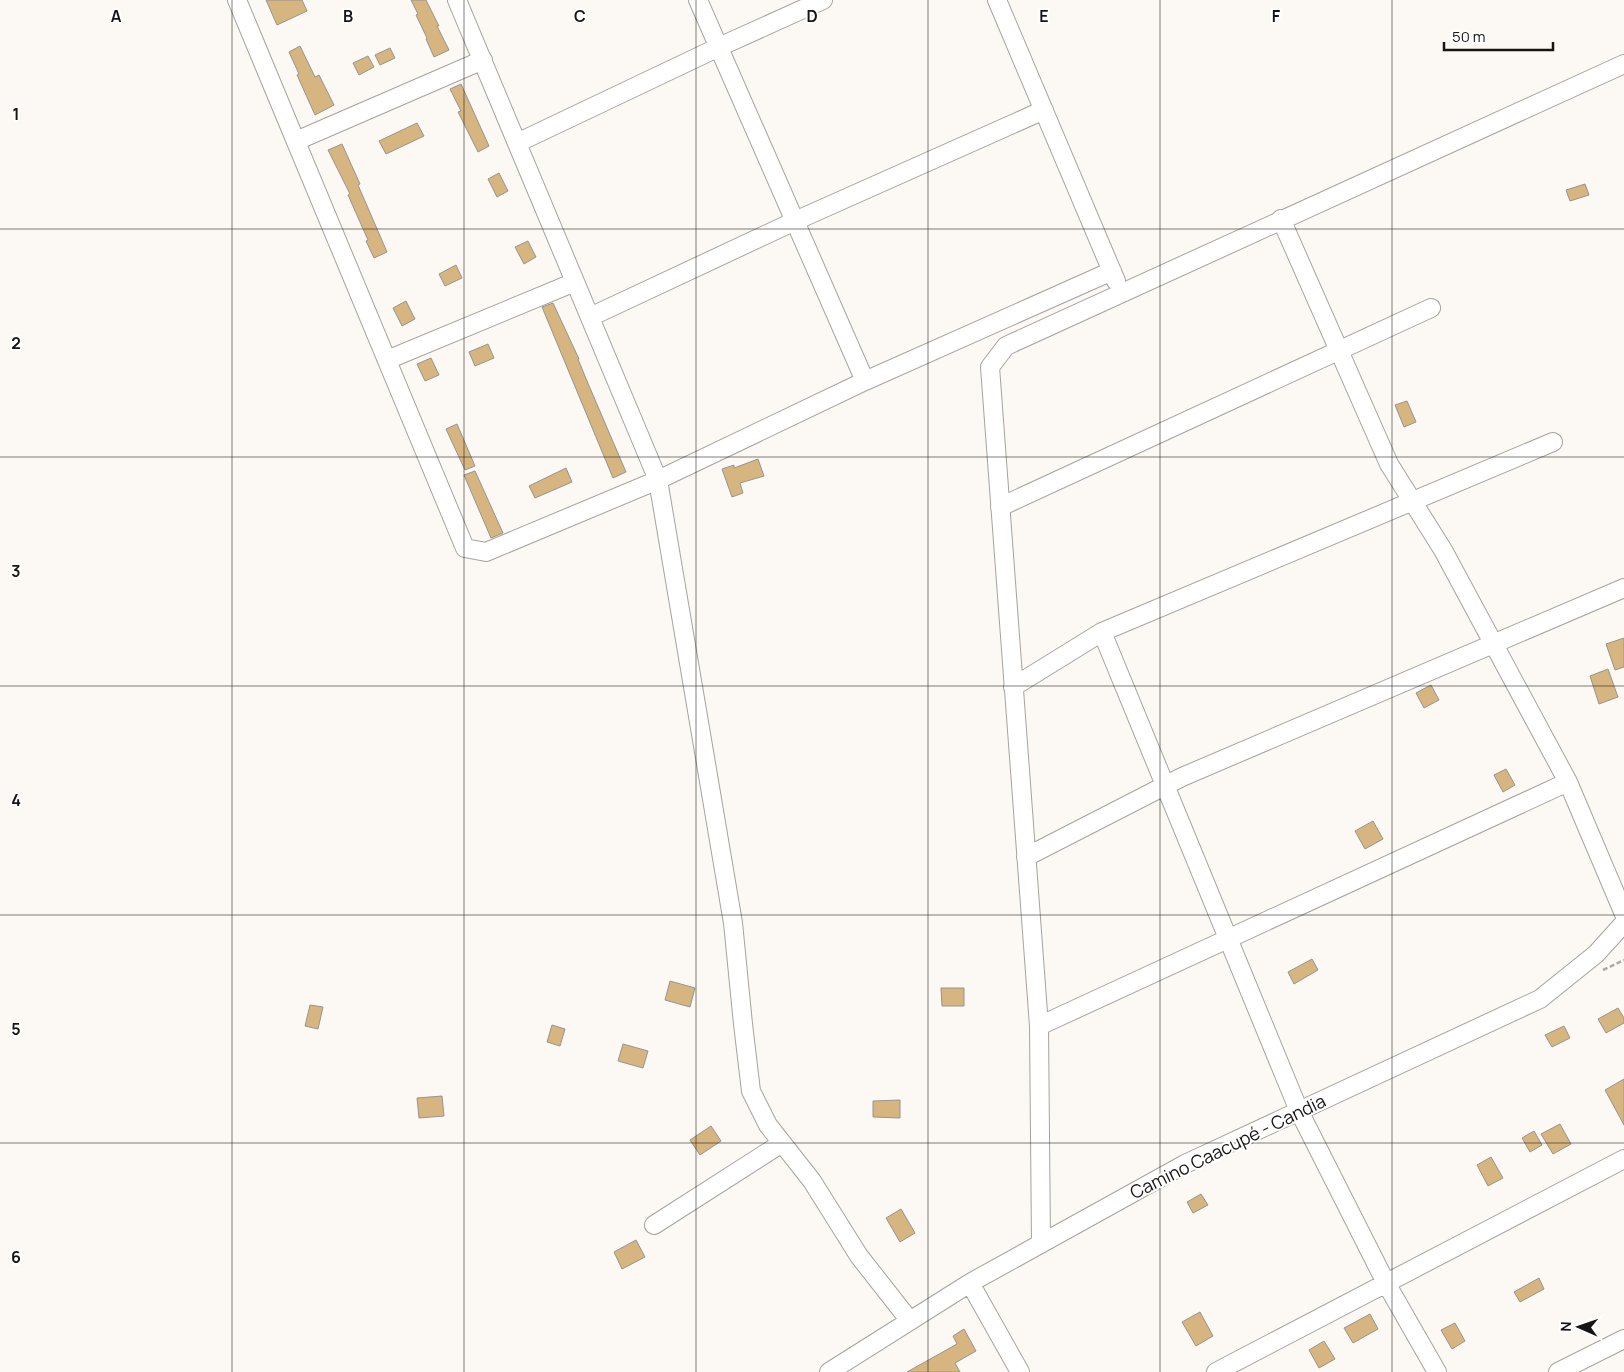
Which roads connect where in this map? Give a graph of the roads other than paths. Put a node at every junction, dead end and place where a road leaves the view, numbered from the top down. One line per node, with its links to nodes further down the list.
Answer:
1 (237, 0): 10 (street)
2 (457, 0): 7 (street)
3 (698, 0): 6 (street)
4 (823, 0): 6 (street)
5 (997, 0): 9 (street)
6 (719, 47): 11 (street); 13 (street)
7 (482, 60): 10 (street); 11 (street)
8 (1624, 64): 12 (street)
9 (1044, 110): 13 (street); 14 (street)
10 (296, 141): 20 (street)
11 (517, 143): 15 (street)
12 (1281, 219): 16 (street); 19 (street)
13 (795, 221): 18 (street); 21 (street)
14 (1112, 271): 16 (street); 21 (street)
15 (575, 282): 18 (street); 20 (street)
16 (1121, 293): 25 (street)
17 (1431, 308): 19 (street)
18 (590, 317): 23 (street)
19 (1339, 351): 24 (street); 25 (street)
20 (387, 360): 23 (street)
21 (865, 382): 23 (street)
22 (1553, 442): 24 (street)
23 (658, 480): 38 (street)
24 (1412, 501): 27 (street); 28 (street)
25 (1000, 507): 29 (street)
26 (1624, 588): 28 (street)
27 (1102, 632): 29 (street); 31 (street)
28 (1494, 644): 30 (street); 31 (street)
29 (1014, 687): 32 (street)
30 (1568, 782): 33 (street); 35 (street)
31 (1166, 786): 32 (street); 35 (street)
32 (1026, 858): 36 (street)
33 (1624, 914)
34 (1624, 923): 37 (street, Camino Caacupé - Candia)
35 (1229, 938): 36 (street); 37 (street)
36 (1039, 1026): 41 (street)
37 (1300, 1111): 41 (street, Camino Caacupé - Candia); 43 (street)
38 (782, 1143): 40 (street); 44 (street)
39 (1624, 1159): 43 (street)
40 (654, 1225)
41 (1041, 1244): 42 (street, Camino Caacupé - Candia)
42 (970, 1283): 44 (street, Camino Caacupé - Candia); 47 (street)
43 (1386, 1283): 48 (street); 49 (street)
44 (910, 1320): 46 (street, Camino Caacupé - Candia)
45 (1624, 1339): 50 (street)
46 (829, 1372)
47 (1020, 1372)
48 (1216, 1372)
49 (1437, 1372)
50 (1558, 1372)

